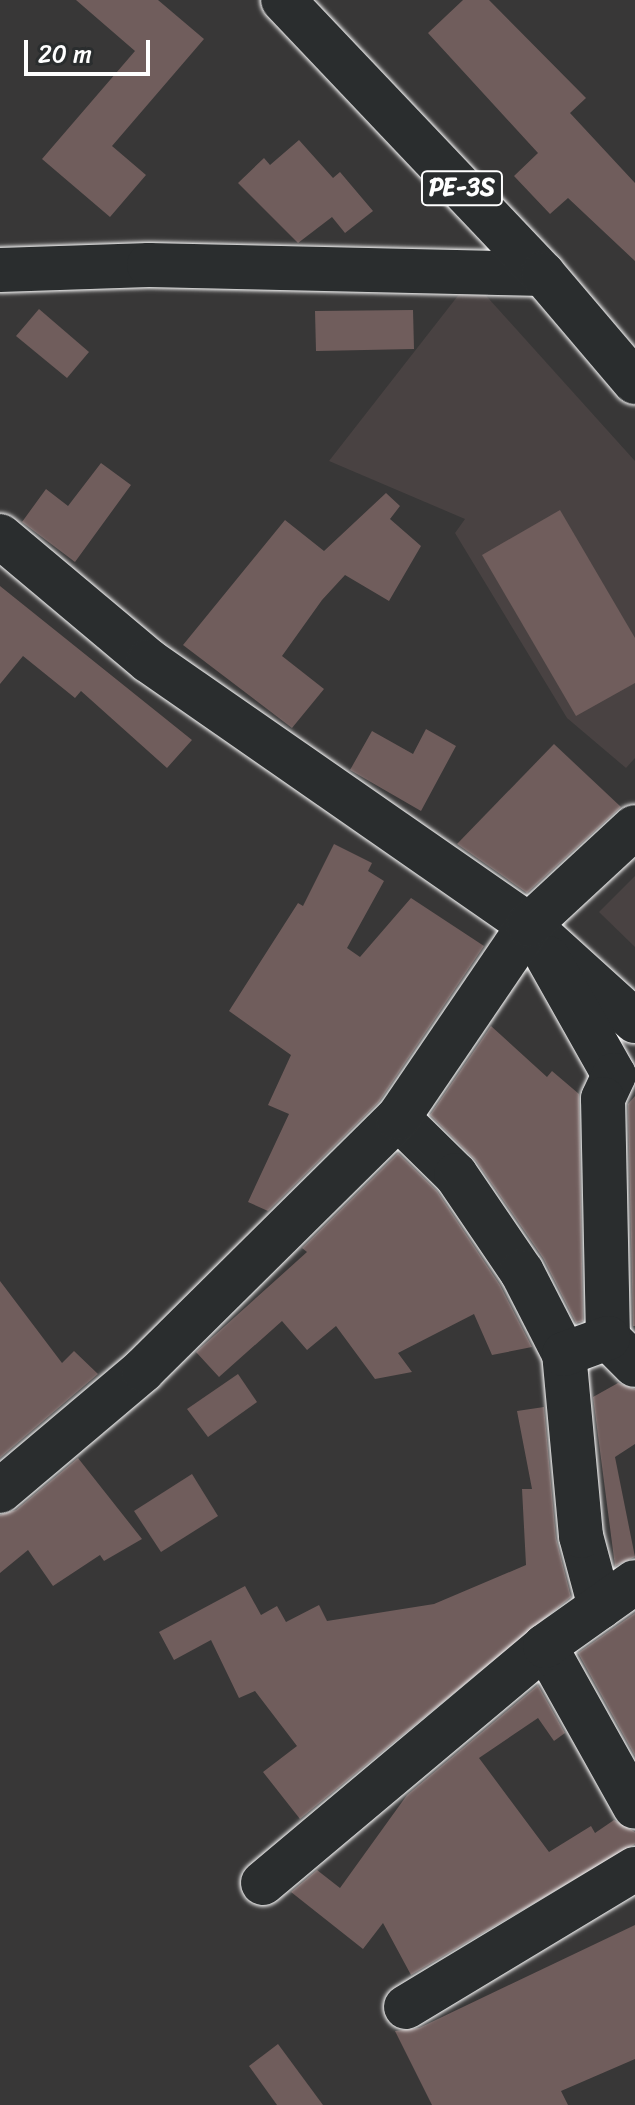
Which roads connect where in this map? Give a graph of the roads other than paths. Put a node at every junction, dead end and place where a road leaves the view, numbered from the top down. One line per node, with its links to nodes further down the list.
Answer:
1 (283, 0): 3 (main road, PE-3S)
2 (0, 270): 3 (main road)
3 (543, 274): 4 (main road, PE-3S)
4 (635, 382)
5 (0, 536): 7 (main road)
6 (635, 827): 7 (main road)
7 (529, 925): 8 (main road); 9 (main road); 10 (main road)
8 (635, 1021)
9 (398, 1118): 11 (main road); 12 (main road)
10 (622, 1351): 11 (main road)
11 (564, 1354): 14 (main road)
12 (0, 1491)
13 (635, 1582): 14 (main road)
14 (600, 1607): 15 (main road)
15 (545, 1646): 16 (main road); 18 (main road)
16 (635, 1807)
17 (635, 1869): 19 (main road)
18 (263, 1883)
19 (406, 2007)

